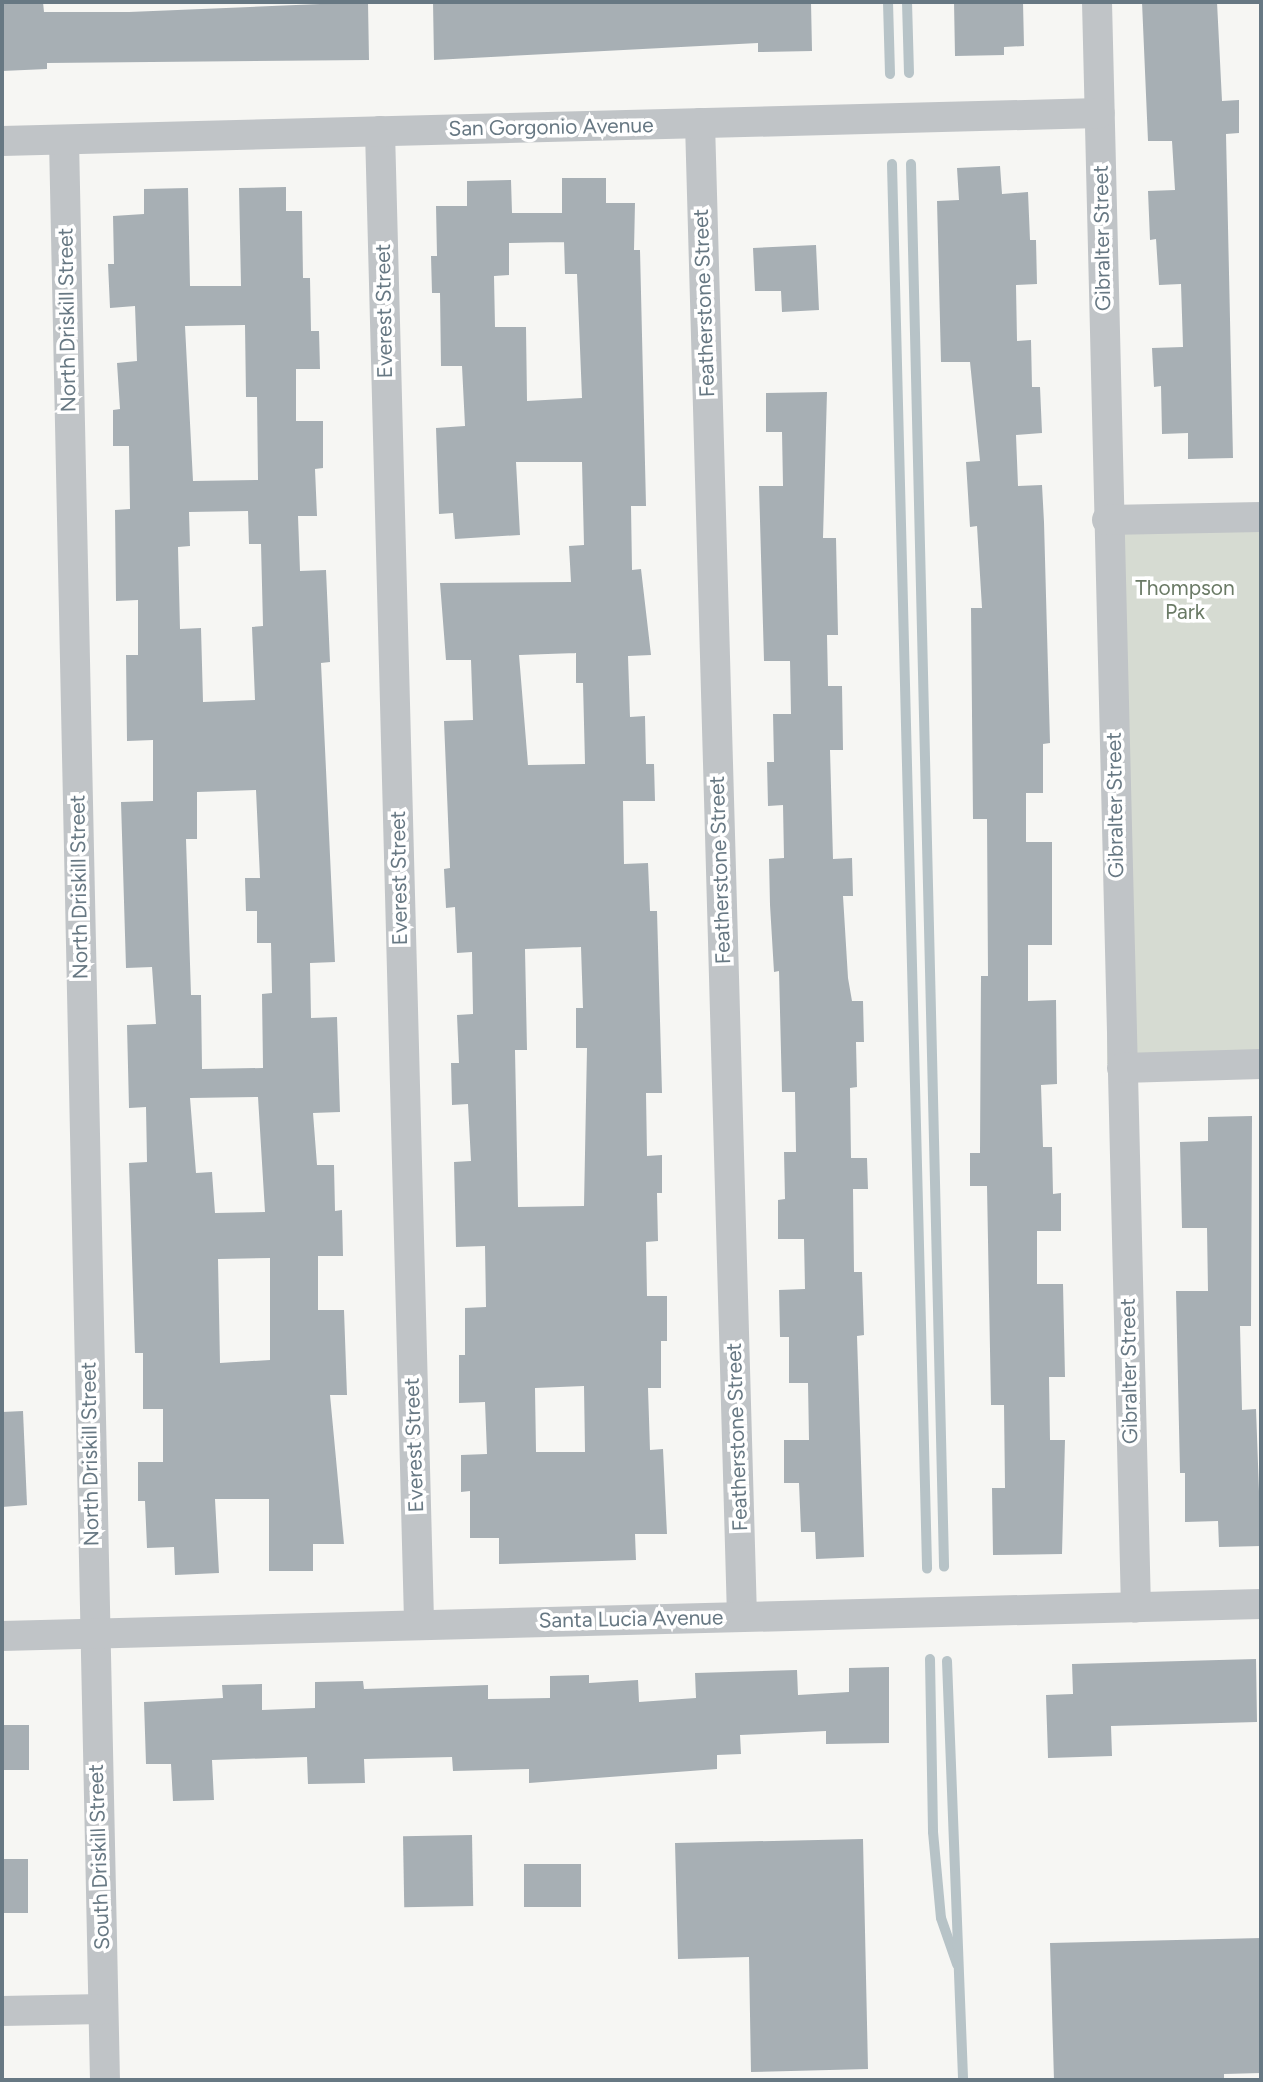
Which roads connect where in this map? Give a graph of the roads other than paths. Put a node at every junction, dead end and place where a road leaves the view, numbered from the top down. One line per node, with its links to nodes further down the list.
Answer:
1 (1097, 2): 2 (street, Gibralter Street)
2 (1100, 113): 3 (street, San Gorgonio Avenue); 8 (street, Gibralter Street)
3 (700, 124): 4 (street, San Gorgonio Avenue); 13 (street, Featherstone Street)
4 (380, 131): 5 (street, San Gorgonio Avenue); 14 (street, Everest Street)
5 (64, 140): 6 (street, San Gorgonio Avenue); 15 (street, North Driskill Street)
6 (2, 141)
7 (1261, 517): 8 (street)
8 (1107, 520): 10 (street, Gibralter Street)
9 (1261, 1064): 10 (street)
10 (1122, 1068): 12 (street, Gibralter Street)
11 (1261, 1604): 12 (street, Santa Lucia Avenue)
12 (1136, 1608): 13 (street, Santa Lucia Avenue)
13 (742, 1616): 14 (street, Santa Lucia Avenue)
14 (419, 1624): 15 (street, Santa Lucia Avenue)
15 (93, 1634): 16 (street, Santa Lucia Avenue); 17 (street, South Driskill Street)
16 (2, 1636)
17 (103, 2008): 18 (street); 19 (street, South Driskill Street)
18 (2, 2011)
19 (105, 2080)

